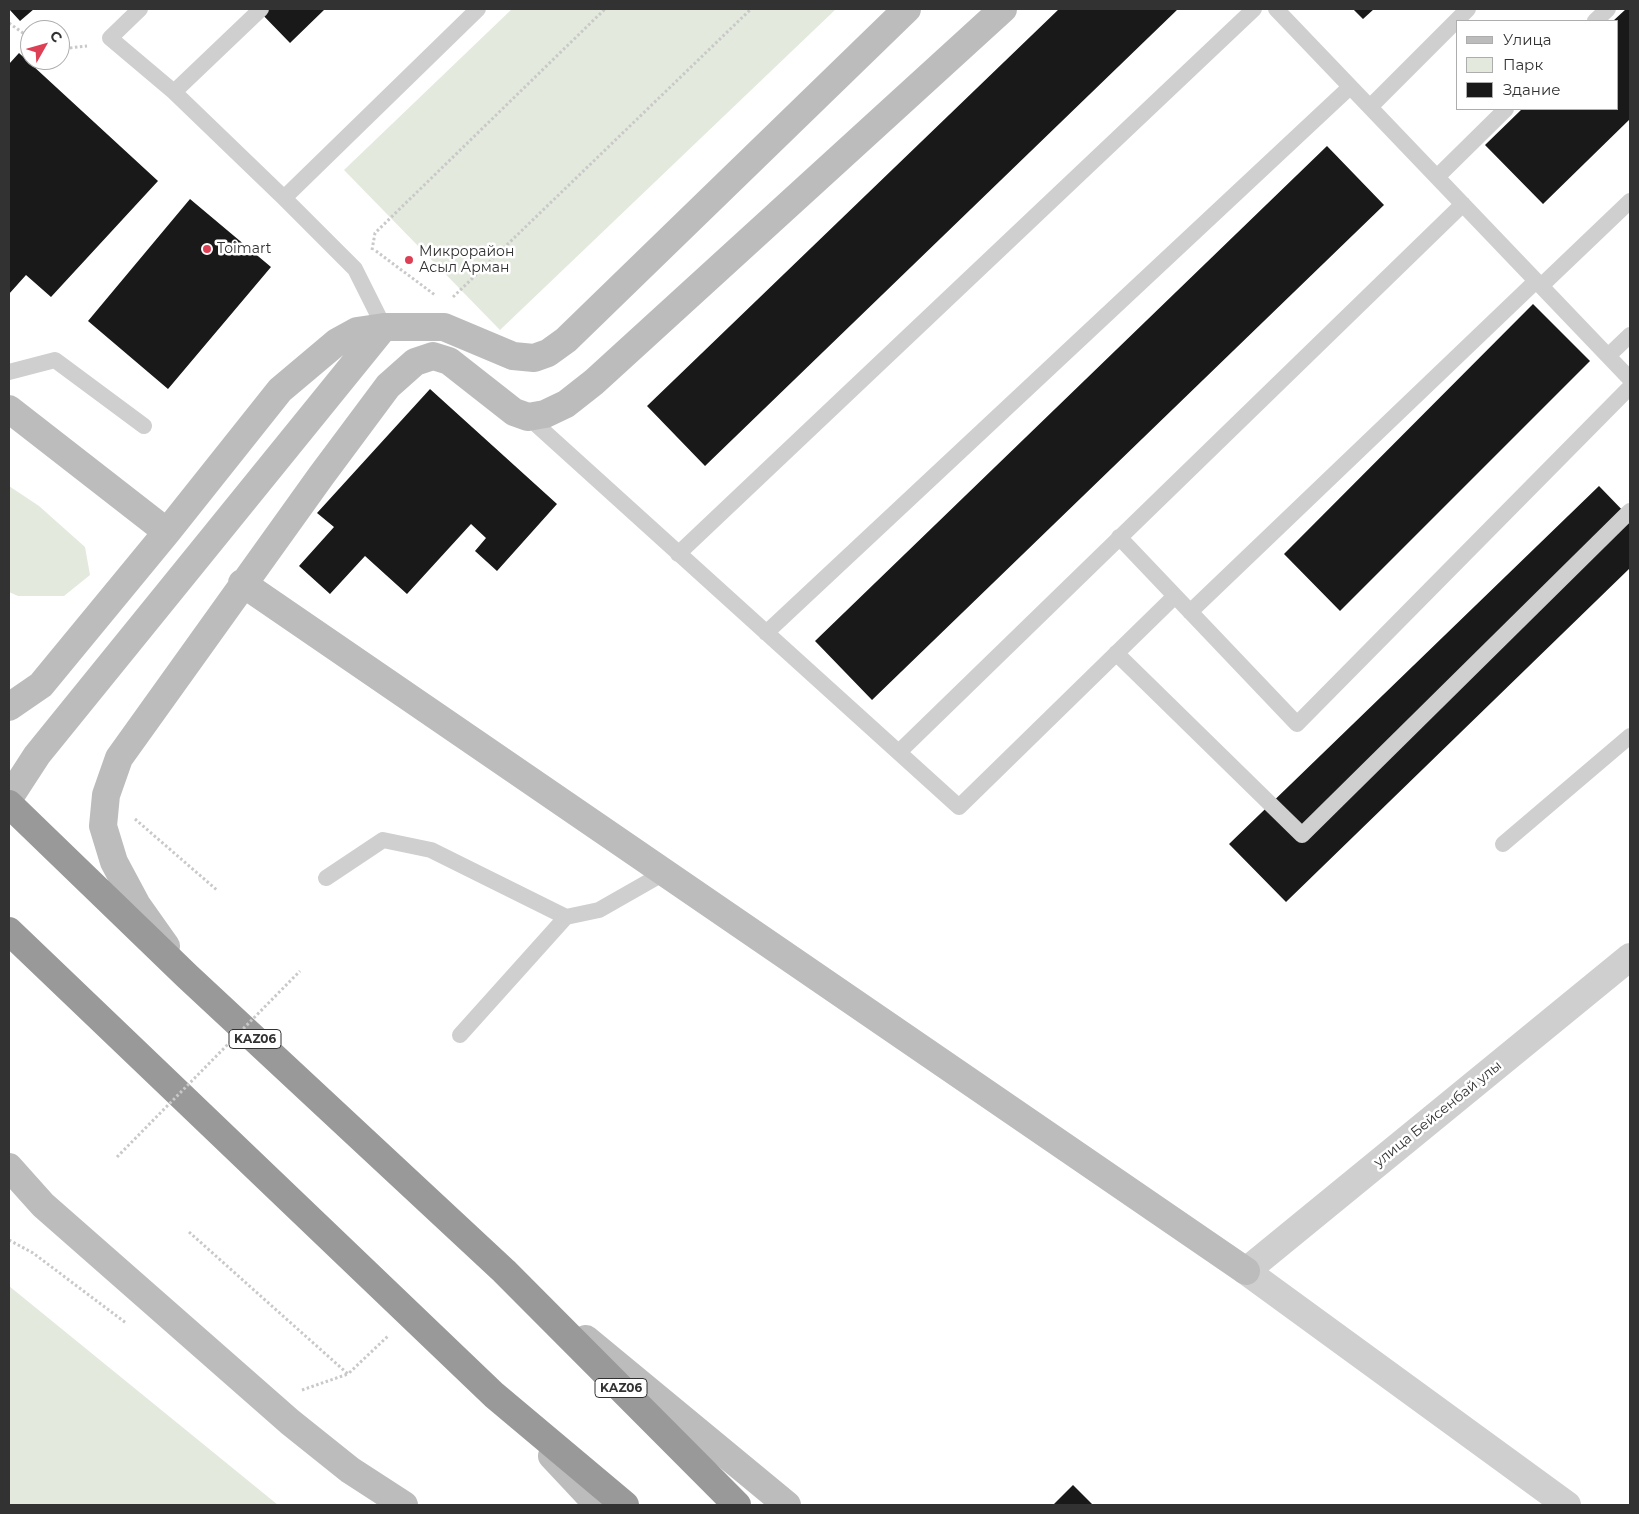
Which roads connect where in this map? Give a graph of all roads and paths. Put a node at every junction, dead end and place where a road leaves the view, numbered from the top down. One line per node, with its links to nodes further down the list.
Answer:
1 (140, 9): 18 (lane)
2 (261, 9): 18 (lane)
3 (478, 9): 22 (lane)
4 (605, 9): 25 (path)
5 (751, 9): 29 (path)
6 (908, 9): 30 (street)
7 (1003, 9): 37 (street)
8 (1254, 9): 42 (lane)
9 (1276, 9): 17 (lane)
10 (1468, 9): 12 (lane)
11 (1608, 9): 13 (lane)
12 (1457, 20)
13 (1596, 20)
14 (1456, 21): 19 (lane)
15 (9, 23): 16 (path)
16 (20, 31)
17 (1350, 87): 19 (lane); 46 (lane)
18 (174, 92): 22 (lane)
19 (1370, 107): 21 (lane)
20 (1505, 110): 21 (lane)
21 (1437, 177): 24 (lane)
22 (284, 198): 26 (lane)
23 (1630, 200): 27 (lane)
24 (1463, 204): 27 (lane); 41 (lane)
25 (373, 249): 26 (path); 28 (path)
26 (355, 269): 30 (lane)
27 (1539, 283): 32 (lane); 45 (lane)
28 (438, 298)
29 (446, 304)
30 (384, 327): 40 (street); 52 (street)
31 (1630, 335): 32 (lane)
32 (1608, 356): 34 (lane)
33 (9, 372): 38 (lane)
34 (1630, 379)
35 (1630, 387): 45 (lane)
36 (9, 409): 40 (street)
37 (528, 418): 42 (lane); 43 (street)
38 (144, 426)
39 (1630, 511): 47 (lane)
40 (167, 532): 48 (street)
41 (1119, 537): 44 (lane); 50 (lane)
42 (678, 554): 46 (lane)
43 (242, 584): 51 (street); 55 (street)
44 (1174, 596): 45 (lane); 47 (lane)
45 (1190, 612)
46 (766, 633): 50 (lane)
47 (1116, 653): 50 (lane)
48 (9, 707)
49 (1630, 736): 54 (lane)
50 (899, 752)
51 (106, 795): 57 (path); 62 (street)
52 (9, 798)
53 (9, 804): 62 (highway, KАZ06)
54 (1503, 844)
55 (664, 872): 58 (lane); 68 (street)
56 (326, 878): 58 (lane)
57 (218, 891)
58 (566, 918): 63 (lane)
59 (9, 932): 69 (highway)
60 (1630, 957): 68 (street, улица Бейсенбай улы)
61 (300, 971): 64 (path, bridge)
62 (187, 976): 67 (highway, KАZ06)
63 (460, 1035)
64 (117, 1157)
65 (9, 1167): 71 (street, bridge)
66 (189, 1232): 69 (path)
67 (504, 1271): 74 (highway, KАZ06); 75 (street)
68 (1246, 1271): 76 (street)
69 (410, 1315): 70 (highway)
70 (494, 1394): 72 (street); 73 (highway)
71 (404, 1505)
72 (598, 1505)
73 (625, 1505)
74 (737, 1505)
75 (787, 1505)
76 (1567, 1505)

